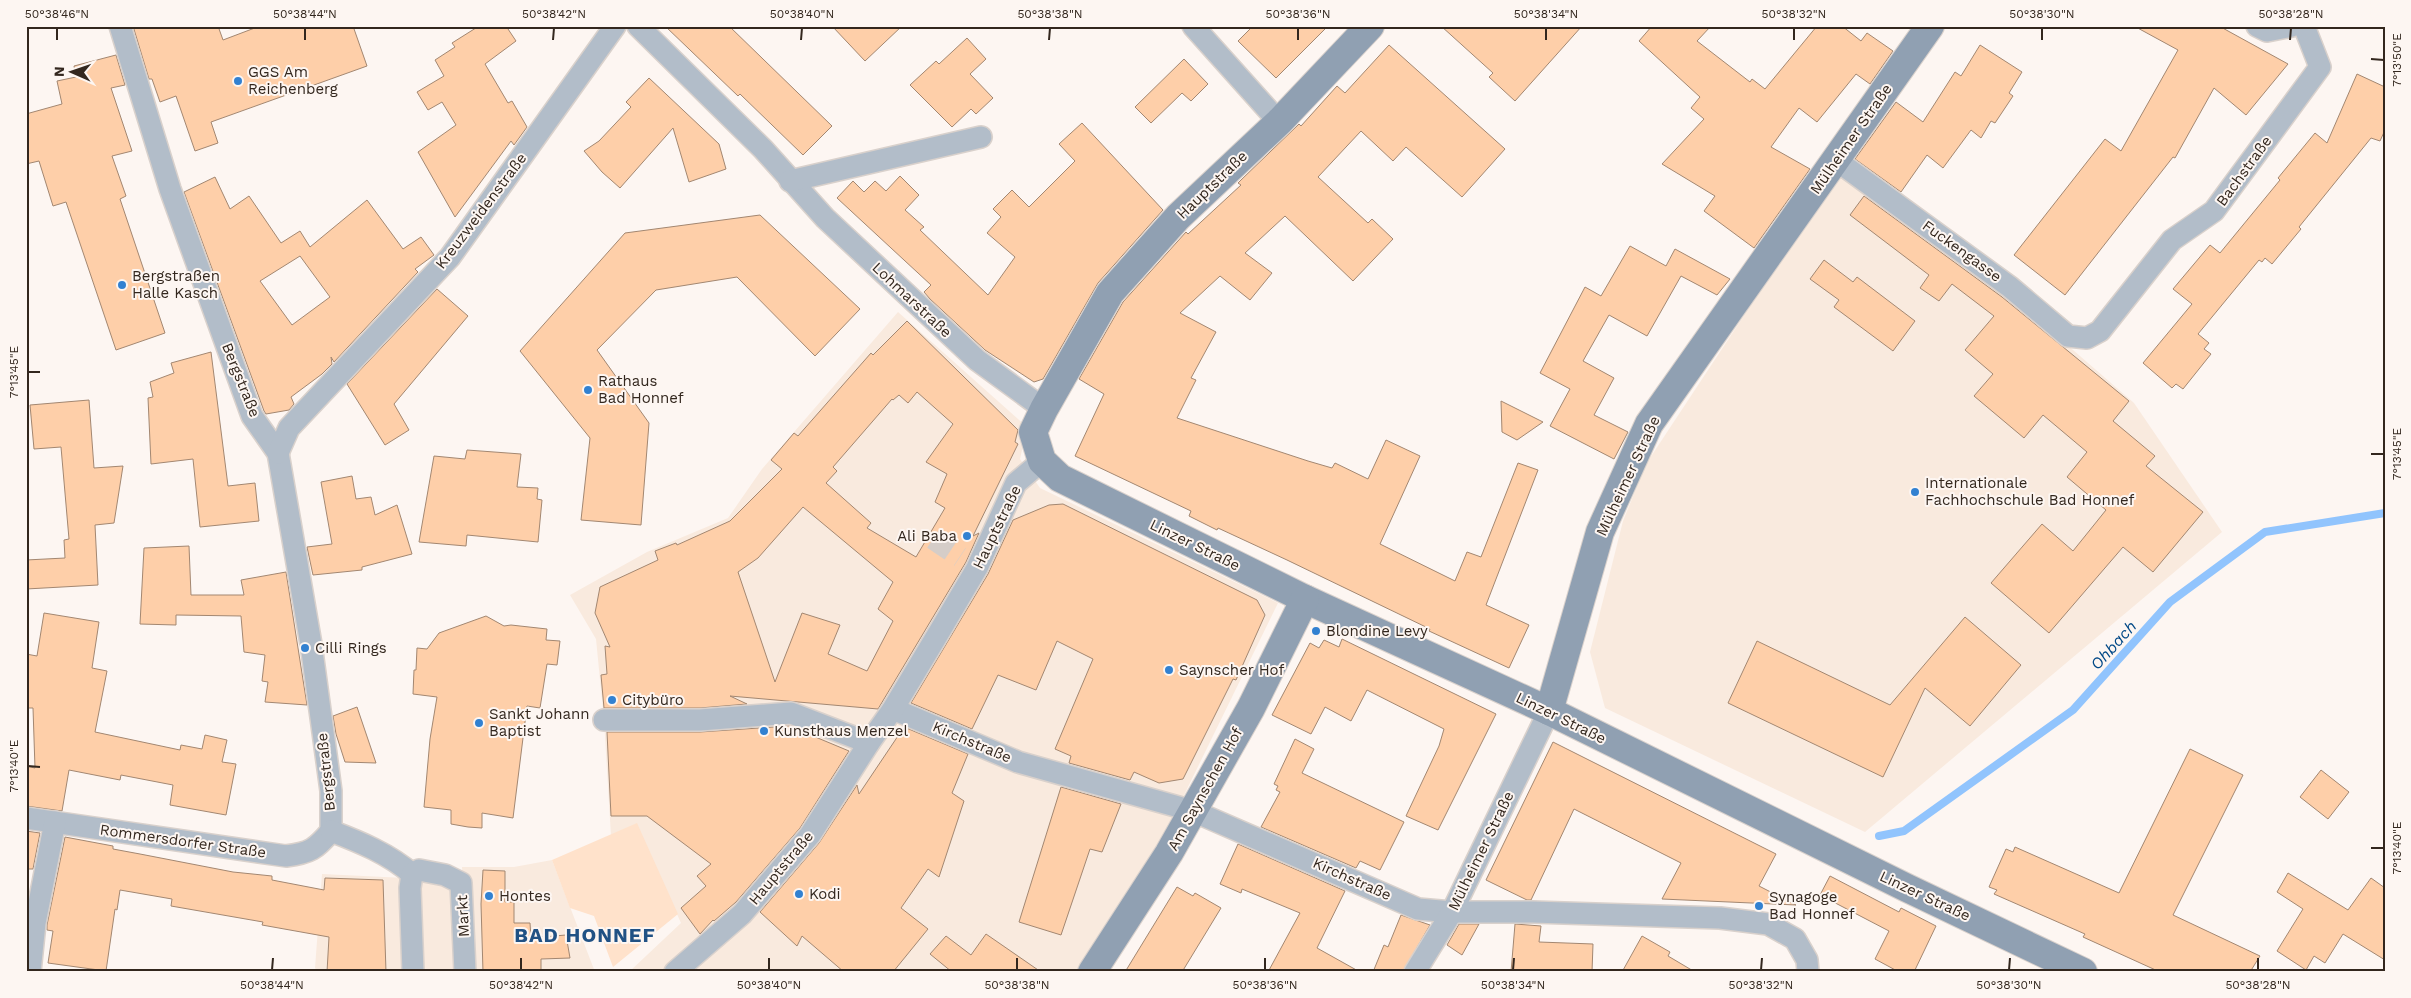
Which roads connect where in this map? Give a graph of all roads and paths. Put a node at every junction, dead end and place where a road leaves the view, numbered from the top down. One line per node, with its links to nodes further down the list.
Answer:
1 (120, 26): 16 (street, Bergstraße)
2 (615, 26): 16 (street, Kreuzweidenstraße)
3 (638, 26): 13 (street, Lohmarstraße)
4 (1193, 26): 10 (street)
5 (1370, 26): 10 (main road, Hauptstraße)
6 (1930, 26): 12 (main road, Mülheimer Straße)
7 (2257, 26): 8 (street)
8 (2292, 26)
9 (2304, 26): 14 (street, Bachstraße)
10 (1279, 122): 15 (main road, Hauptstraße)
11 (981, 137): 13 (street)
12 (1836, 160): 14 (street, Fuckengasse); 20 (main road, Mülheimer Straße)
13 (790, 181): 15 (street, Lohmarstraße)
14 (2087, 338)
15 (1044, 408): 17 (main road, Hauptstraße)
16 (278, 453): 26 (street, Bergstraße)
17 (1042, 461): 18 (main road, Linzer Straße); 19 (street, Hauptstraße)
18 (1305, 599): 20 (main road, Linzer Straße); 23 (main road, Am Saynschen Hof)
19 (893, 710): 22 (street, Hauptstraße); 23 (street, Kirchstraße)
20 (1549, 711): 28 (street, Mülheimer Straße); 36 (main road, Linzer Straße)
21 (604, 720): 22 (street)
22 (869, 743): 32 (street, Hauptstraße)
23 (1193, 811): 28 (street, Kirchstraße); 33 (main road, Am Saynschen Hof)
24 (26, 818): 25 (street, Rommersdorfer Straße)
25 (54, 822): 26 (street, Rommersdorfer Straße); 29 (street)
26 (331, 831): 27 (street)
27 (412, 874): 30 (street); 31 (street, Markt)
28 (1452, 912): 34 (street, Mülheimer Straße); 35 (street, Kirchstraße)
29 (30, 972)
30 (413, 972)
31 (465, 972)
32 (675, 972)
33 (1092, 972)
34 (1415, 972)
35 (1808, 972)
36 (2083, 972)

